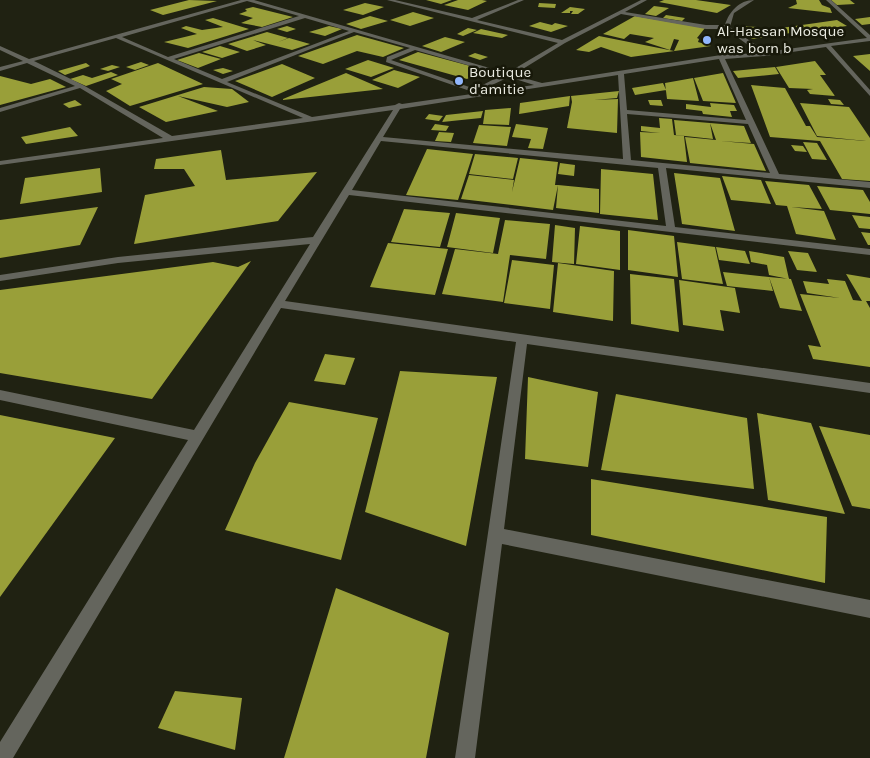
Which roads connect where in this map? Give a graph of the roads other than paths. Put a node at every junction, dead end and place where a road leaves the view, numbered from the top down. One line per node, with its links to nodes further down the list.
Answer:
1 (248, 0): 8 (street); 12 (street)
2 (389, 0): 9 (street)
3 (522, 0): 9 (street)
4 (645, 0): 7 (street)
5 (752, 0): 10 (street)
6 (828, 0): 13 (street)
7 (621, 13): 10 (street); 14 (street)
8 (305, 16): 11 (street); 20 (street)
9 (472, 20): 14 (street)
10 (727, 28): 18 (street)
11 (355, 30): 17 (street); 25 (street)
12 (118, 36): 20 (street); 21 (street)
13 (870, 38): 15 (street)
14 (563, 42): 24 (street)
15 (827, 45): 18 (street); 29 (street)
16 (0, 48): 21 (street)
17 (413, 48): 24 (street); 28 (street)
18 (765, 54): 19 (street)
19 (721, 58): 23 (street); 35 (street)
20 (168, 59): 25 (street)
21 (29, 61): 22 (street); 27 (street)
22 (0, 69)
23 (621, 72): 26 (street); 33 (street)
24 (508, 75): 26 (street); 28 (street)
25 (223, 81): 34 (street)
26 (543, 85): 30 (street)
27 (81, 86): 32 (street); 36 (street)
28 (475, 91): 30 (street)
29 (870, 94)
30 (461, 98): 31 (street)
31 (399, 105): 34 (street); 37 (street)
32 (0, 110)
33 (624, 112): 35 (street); 38 (street)
34 (310, 118): 36 (street)
35 (750, 122): 41 (street)
36 (171, 139): 39 (street)
37 (379, 139): 38 (street); 43 (street)
38 (628, 162): 40 (street)
39 (0, 163)
40 (662, 166): 41 (street); 44 (street)
41 (775, 176): 42 (street)
42 (870, 185)
43 (345, 192): 44 (street); 45 (street)
44 (670, 230): 46 (street)
45 (317, 240): 47 (street); 48 (street)
46 (870, 252)
47 (0, 278)
48 (278, 304): 49 (street); 52 (street)
49 (522, 339): 50 (street); 53 (street)
50 (870, 388)
51 (0, 396): 52 (street)
52 (198, 436): 55 (street)
53 (495, 535): 54 (street); 56 (street)
54 (870, 609)
55 (2, 758)
56 (465, 758)

